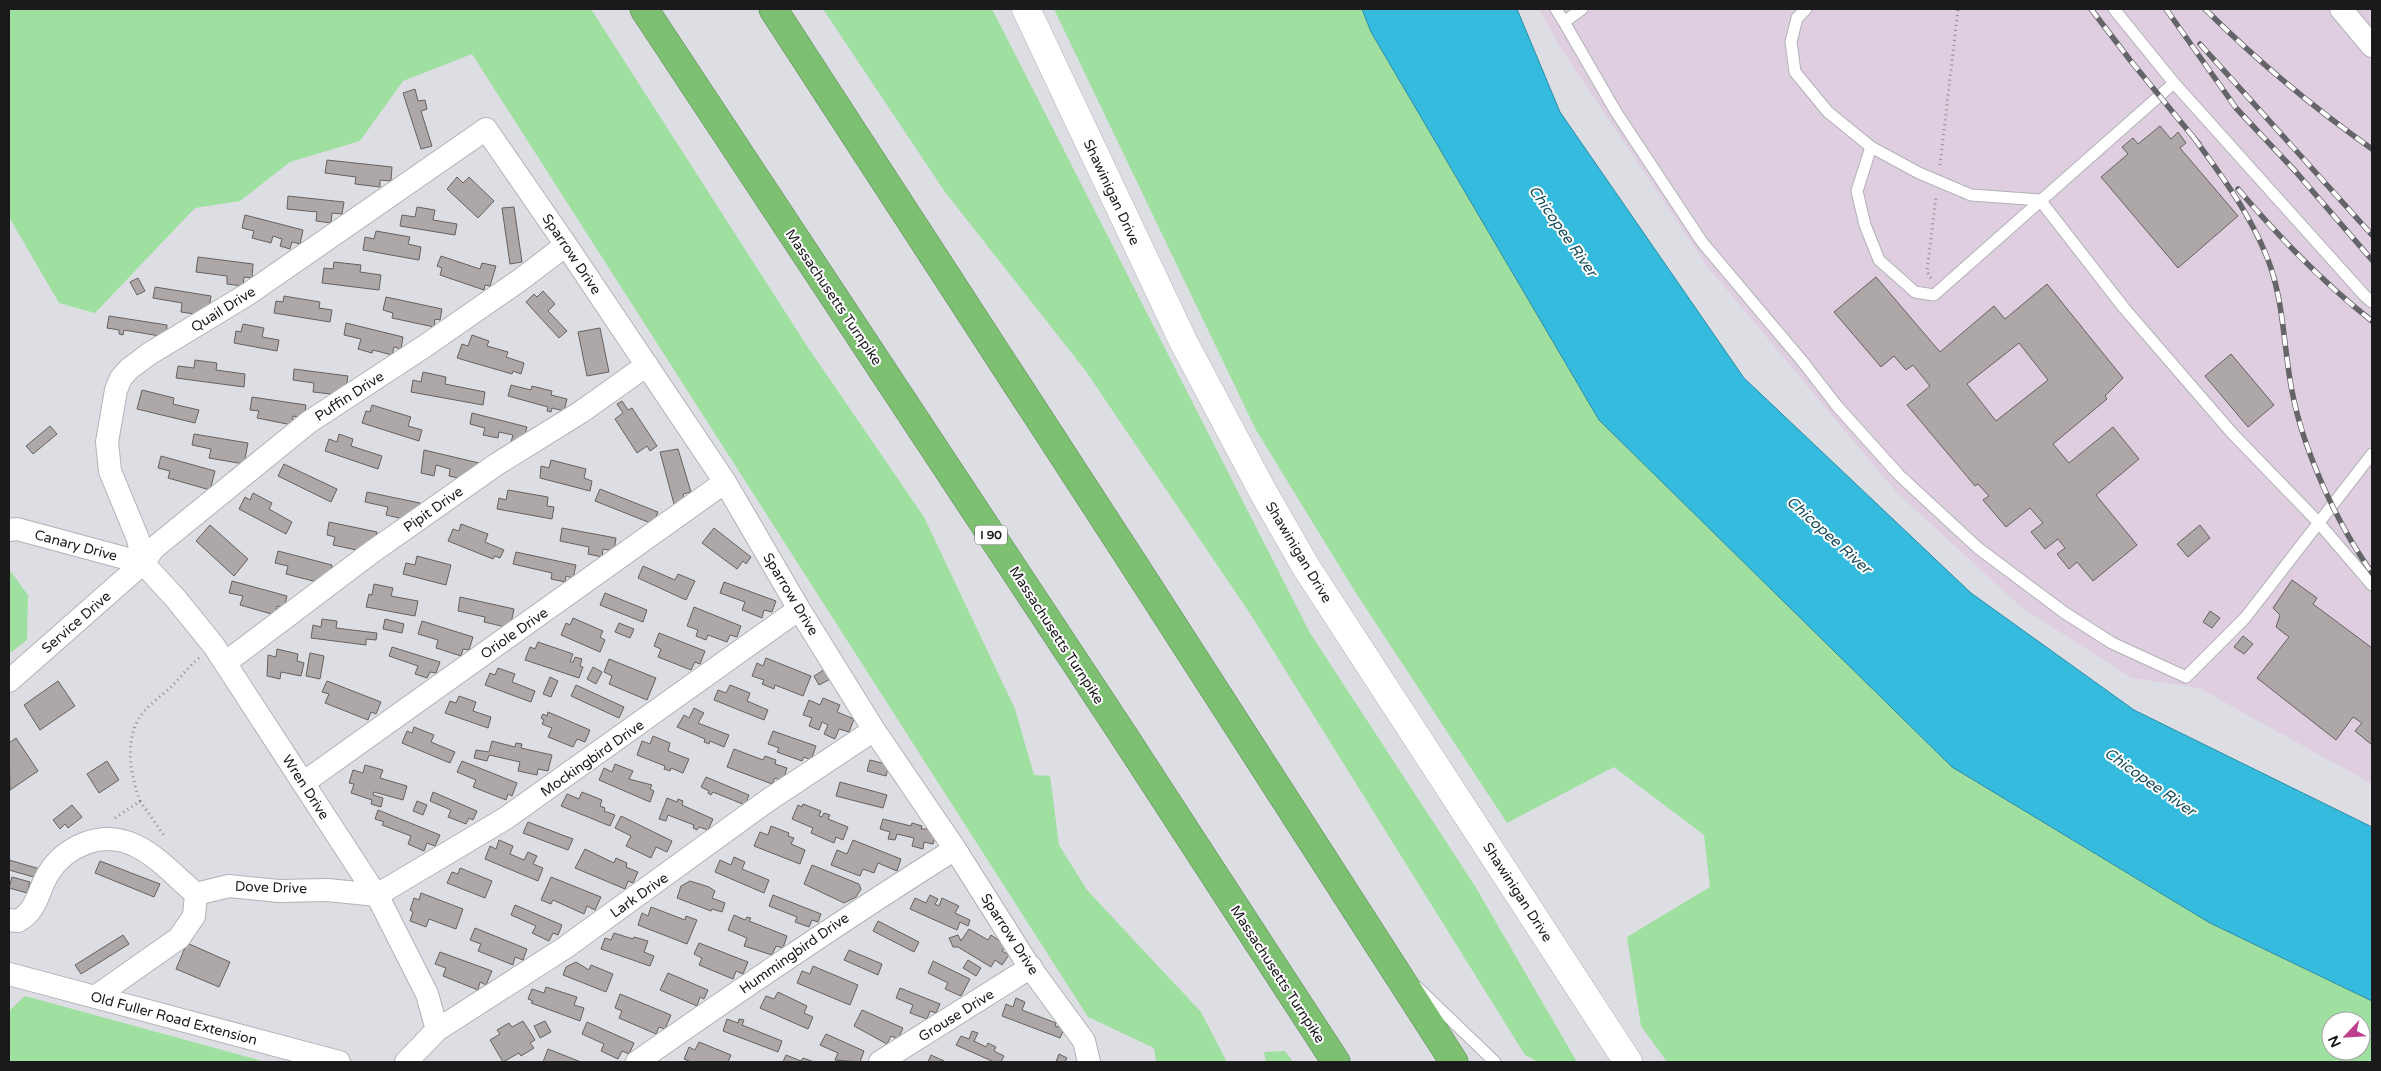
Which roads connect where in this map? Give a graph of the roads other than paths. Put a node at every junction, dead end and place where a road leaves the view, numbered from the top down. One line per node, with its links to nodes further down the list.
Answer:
1 (644, 9): 43 (highway, Massachusetts Turnpike / I 90)
2 (773, 9): 34 (highway)
3 (1026, 9): 46 (main road, Shawinigan Drive)
4 (1556, 9): 9 (lane)
5 (1582, 9): 9 (lane)
6 (1806, 9): 13 (lane)
7 (2114, 9): 11 (lane)
8 (2340, 9): 10 (street)
9 (1564, 22): 20 (lane)
10 (2372, 46)
11 (2174, 83): 14 (lane); 16 (lane)
12 (486, 129): 15 (street, Sparrow Drive); 22 (street, Quail Drive)
13 (1871, 146): 14 (lane); 14 (lane)
14 (2040, 200): 20 (lane)
15 (566, 245): 17 (street, Sparrow Drive); 22 (street, Puffin Drive)
16 (2372, 302)
17 (647, 365): 19 (street, Sparrow Drive); 25 (street, Pipit Drive)
18 (2372, 454): 20 (lane)
19 (725, 482): 24 (street, Sparrow Drive); 28 (street, Oriole Drive)
20 (2318, 522): 23 (lane)
21 (9, 530): 22 (street, Canary Drive)
22 (143, 563): 25 (street, Wren Drive); 26 (street, Service Drive)
23 (2372, 585)
24 (799, 609): 27 (street, Sparrow Drive); 31 (street, Mockingbird Drive)
25 (220, 655): 28 (street, Wren Drive)
26 (9, 681)
27 (874, 730): 29 (street, Sparrow Drive); 37 (street, Lark Drive)
28 (303, 782): 31 (street, Wren Drive)
29 (955, 849): 33 (street, Sparrow Drive); 40 (street, Hummingbird Drive)
30 (196, 894): 31 (street, Dove Drive); 32 (street); 36 (street)
31 (377, 895): 37 (street, Wren Drive)
32 (9, 920)
33 (1031, 968): 41 (street, Grouse Drive); 42 (street, Sparrow Drive)
34 (1396, 971): 44 (highway); 45 (lane)
35 (9, 974): 36 (street, Old Fuller Road Extension)
36 (95, 997): 38 (street, Old Fuller Road Extension)
37 (437, 1030): 39 (street, Lark Drive)
38 (339, 1062)
39 (406, 1062)
40 (637, 1062)
41 (880, 1062)
42 (1089, 1062)
43 (1336, 1062)
44 (1454, 1062)
45 (1495, 1062)
46 (1628, 1062)

